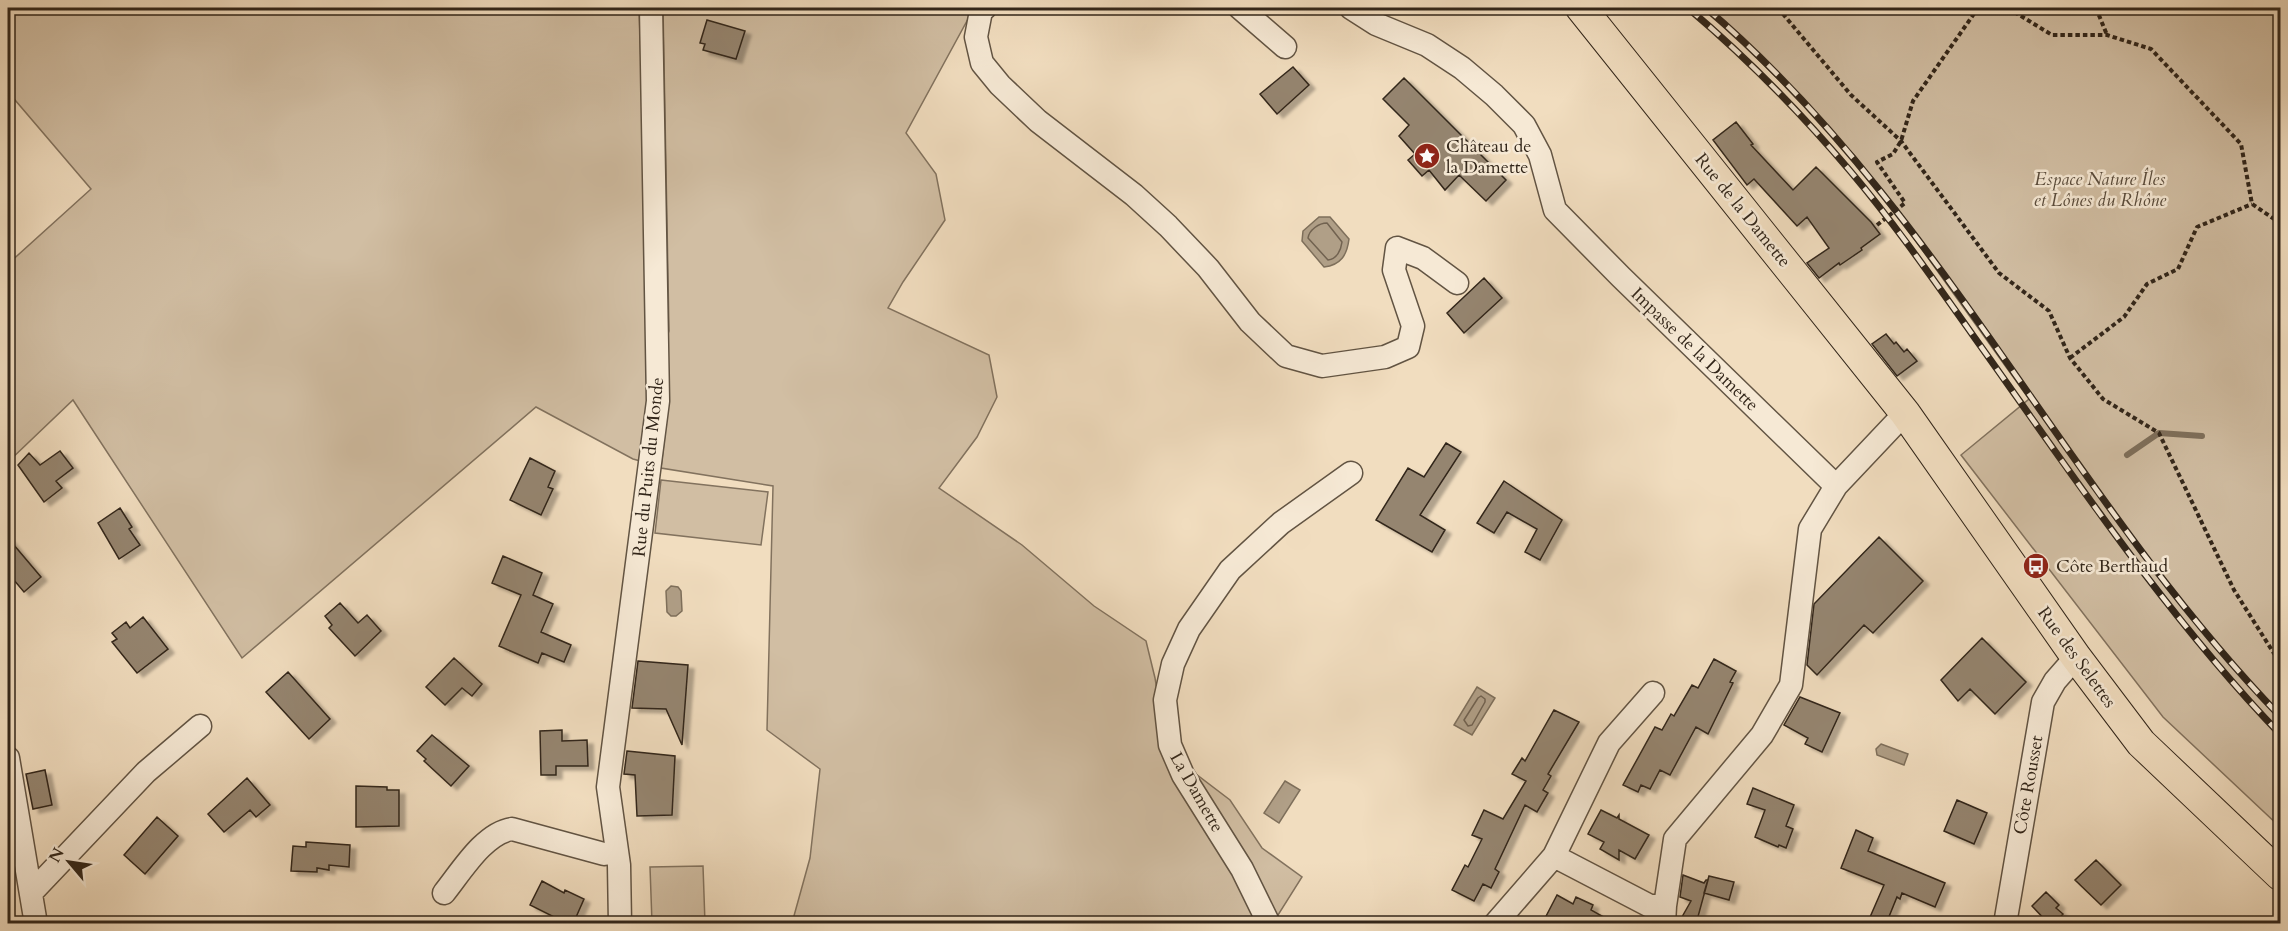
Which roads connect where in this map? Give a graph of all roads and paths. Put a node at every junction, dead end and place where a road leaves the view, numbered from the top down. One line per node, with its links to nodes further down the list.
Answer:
1 (651, 8): 26 (street, Rue du Puits du Monde)
2 (984, 8): 16 (street)
3 (1240, 8): 11 (street)
4 (1351, 8): 20 (street, Impasse de la Damette)
5 (1581, 8): 18 (main road, Rue de la Damette)
6 (1778, 8): 12 (path)
7 (1978, 8): 12 (path)
8 (2008, 8): 10 (path)
9 (2096, 8): 10 (path)
10 (2108, 35): 13 (path)
11 (1285, 47)
12 (1901, 141): 15 (path); 17 (path)
13 (2252, 204): 14 (path); 17 (path)
14 (2280, 223)
15 (1877, 225)
16 (1457, 283)
17 (2070, 358): 22 (path)
18 (1905, 413): 20 (street); 21 (main road, Rue des Selettes)
19 (1351, 473): 34 (street, La Damette)
20 (1836, 486): 31 (street)
21 (2076, 657): 28 (main road, Rue des Selettes); 36 (street, Côte Rousset)
22 (2280, 663)
23 (1653, 693): 27 (street)
24 (200, 726): 29 (street)
25 (8, 758): 29 (street)
26 (616, 852): 30 (street); 33 (street, Rue du Puits du Monde)
27 (1554, 856): 31 (street); 35 (street)
28 (2280, 875)
29 (32, 892): 32 (street)
30 (444, 893)
31 (1655, 915)
32 (36, 924)
33 (620, 924)
34 (1269, 924)
35 (1495, 924)
36 (2005, 924)

